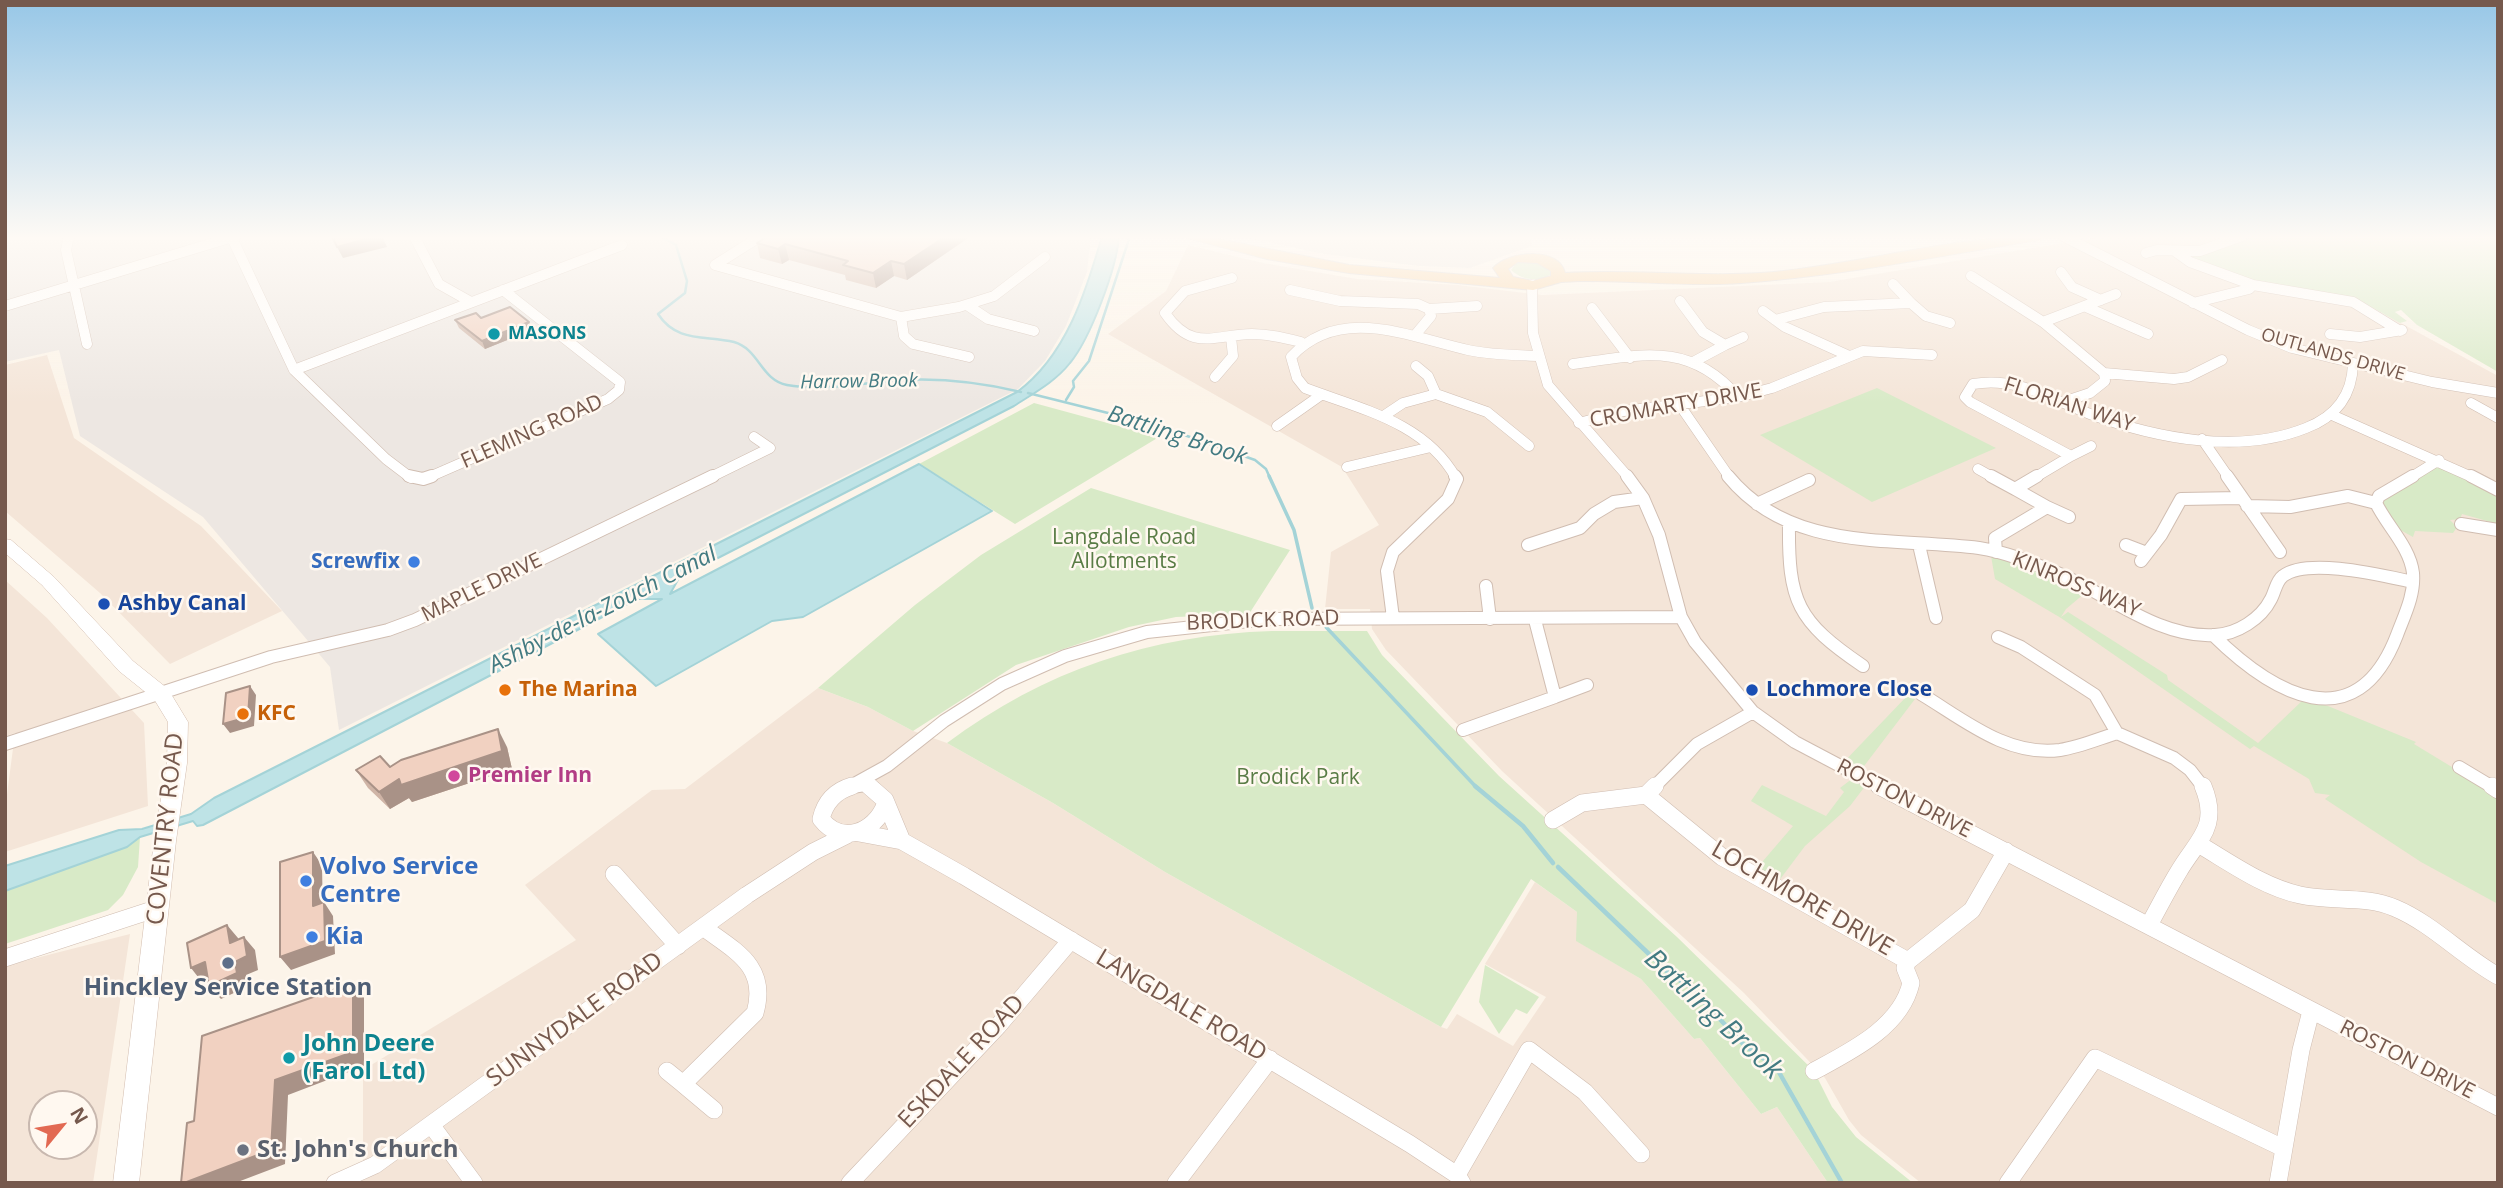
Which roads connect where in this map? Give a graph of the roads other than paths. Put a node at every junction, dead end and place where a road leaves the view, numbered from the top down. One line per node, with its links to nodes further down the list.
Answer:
1 (40, 291): 20 (street)
2 (51, 291): 27 (street)
3 (76, 291): 44 (street)
4 (259, 291): 56 (street)
5 (452, 291): 23 (street)
6 (499, 291): 23 (street)
7 (505, 291): 56 (street, FLEMING ROAD)
8 (810, 291): 33 (street)
9 (1000, 291): 26 (street)
10 (1183, 291): 41 (street)
11 (1297, 291): 31 (street)
12 (1531, 291): 48 (street, ROSTON DRIVE)
13 (1900, 291): 24 (street)
14 (1995, 291): 35 (street)
15 (2082, 291): 21 (street)
16 (2171, 291): 25 (street, OUTLANDS DRIVE)
17 (2232, 291): 25 (street)
18 (2291, 291): 40 (street)
19 (2116, 293): 21 (street)
20 (5, 299)
21 (2101, 300): 29 (street)
22 (1680, 301): 45 (street)
23 (471, 302): 56 (street)
24 (1912, 303): 34 (street); 36 (street)
25 (2193, 303): 54 (street, OUTLANDS DRIVE)
26 (967, 305): 33 (street); 37 (street)
27 (5, 306)
28 (1477, 306): 31 (street)
29 (2086, 307): 35 (street); 39 (street)
30 (1592, 308): 50 (street)
31 (1429, 309): 38 (street)
32 (1763, 311): 34 (street)
33 (901, 317): 49 (street)
34 (1775, 320): 46 (street)
35 (2043, 322): 57 (street)
36 (1950, 323)
37 (1034, 331)
38 (1416, 334): 43 (street); 48 (street)
39 (2148, 334)
40 (2330, 334)
41 (1231, 337): 43 (street); 58 (street)
42 (1743, 337): 45 (street)
43 (1301, 342): 61 (street)
44 (87, 344)
45 (1725, 345): 52 (street)
46 (1847, 355): 47 (street, CROMARTY DRIVE); 62 (street, CROMARTY DRIVE)
47 (1932, 355)
48 (1538, 356): 69 (street, ROSTON DRIVE)
49 (970, 357)
50 (1630, 358): 52 (street); 53 (street)
51 (2222, 360): 57 (street)
52 (1695, 361): 62 (street)
53 (1573, 364)
54 (2354, 364): 59 (street, OUTLANDS DRIVE); 67 (street)
55 (1416, 366): 60 (street)
56 (294, 370)
57 (2104, 373): 63 (street)
58 (1215, 377)
59 (2498, 393)
60 (1436, 394): 66 (street); 73 (street)
61 (1321, 395): 66 (street); 70 (street)
62 (1738, 397): 65 (street, CROMARTY DRIVE)
63 (2063, 402): 72 (street, FLORIAN WAY); 76 (street, FLORIAN WAY)
64 (2470, 403): 68 (street)
65 (1679, 404): 69 (street, CROMARTY DRIVE); 86 (street, KINROSS WAY)
66 (1385, 415): 75 (street)
67 (2332, 415): 72 (street, FLORIAN WAY); 77 (street)
68 (2498, 418)
69 (1579, 423): 83 (street, ROSTON DRIVE)
70 (1277, 426)
71 (754, 437): 109 (street, MAPLE DRIVE)
72 (2202, 439): 84 (street)
73 (1529, 446)
74 (2091, 446): 76 (street)
75 (1431, 447): 78 (street); 101 (street)
76 (2071, 456): 81 (street)
77 (2439, 460): 82 (street); 85 (street)
78 (1347, 467)
79 (1978, 469): 81 (street)
80 (1808, 480): 86 (street)
81 (2015, 489): 87 (street)
82 (2498, 490)
83 (1643, 498): 93 (street); 100 (street, ROSTON DRIVE)
84 (2243, 502): 85 (street); 95 (street); 97 (street)
85 (2376, 503): 98 (street)
86 (1756, 504): 89 (street, KINROSS WAY)
87 (2047, 507): 88 (street); 96 (street)
88 (2069, 517)
89 (1789, 522): 94 (street, KINROSS WAY); 107 (street)
90 (2461, 524): 91 (street)
91 (2498, 530)
92 (5, 544): 109 (main road, COVENTRY ROAD)
93 (1528, 545)
94 (1919, 545): 96 (street, KINROSS WAY); 102 (street)
95 (2126, 545)
96 (1996, 552): 105 (street, KINROSS WAY)
97 (2280, 552)
98 (2413, 582): 105 (street, KINROSS WAY); 105 (street)
99 (1486, 586): 103 (street)
100 (1681, 617): 104 (street, BRODICK ROAD); 112 (street, ROSTON DRIVE)
101 (1393, 618): 103 (street, BRODICK ROAD); 117 (street, BRODICK ROAD)
102 (1936, 618)
103 (1490, 619): 104 (street, BRODICK ROAD)
104 (1535, 620): 111 (street)
105 (2213, 635)
106 (1998, 637): 114 (street)
107 (1863, 666)
108 (1587, 685): 111 (street)
109 (161, 694): 115 (street); 131 (main road, COVENTRY ROAD)
110 (1922, 694): 114 (street)
111 (1555, 697): 113 (street)
112 (1753, 712): 121 (street); 128 (street, ROSTON DRIVE)
113 (1464, 730)
114 (2118, 733): 127 (street)
115 (5, 744)
116 (2459, 766): 120 (street)
117 (884, 770): 118 (street, BRODICK ROAD); 119 (street, BRODICK ROAD)
118 (849, 787): 119 (street); 124 (street)
119 (874, 789): 122 (street)
120 (2498, 790)
121 (1646, 795): 123 (street); 137 (street, LOCHMORE DRIVE)
122 (885, 805): 125 (street); 126 (street)
123 (1553, 820)
124 (829, 830): 125 (street); 129 (street, SUNNYDALE ROAD)
125 (853, 834): 126 (street, LANGDALE ROAD); 129 (street, SUNNYDALE ROAD)
126 (902, 841): 134 (street, LANGDALE ROAD)
127 (2200, 845): 132 (street); 138 (street)
128 (2006, 851): 132 (street, ROSTON DRIVE); 137 (street, LOCHMORE DRIVE)
129 (813, 852): 133 (street, SUNNYDALE ROAD)
130 (614, 874): 135 (street)
131 (158, 908): 136 (street); 150 (main road, COVENTRY ROAD)
132 (2149, 925): 139 (street, ROSTON DRIVE)
133 (704, 928): 135 (street, SUNNYDALE ROAD); 143 (street)
134 (1071, 940): 140 (street, LANGDALE ROAD); 153 (street, ESKDALE ROAD)
135 (678, 946): 146 (street, SUNNYDALE ROAD)
136 (5, 958)
137 (1908, 961): 142 (street)
138 (2498, 976)
139 (2311, 1011): 144 (street, ROSTON DRIVE); 147 (street)
140 (1270, 1059): 149 (street, LANGDALE ROAD); 154 (street)
141 (667, 1071): 143 (street)
142 (1814, 1072)
143 (683, 1084): 145 (street)
144 (2498, 1107)
145 (714, 1110)
146 (432, 1126): 151 (street, SUNNYDALE ROAD); 152 (street)
147 (2283, 1148): 155 (street); 156 (street)
148 (1641, 1154): 149 (street)
149 (1459, 1179)
150 (125, 1183)
151 (335, 1183)
152 (474, 1183)
153 (850, 1183)
154 (1176, 1183)
155 (2008, 1183)
156 (2277, 1183)

